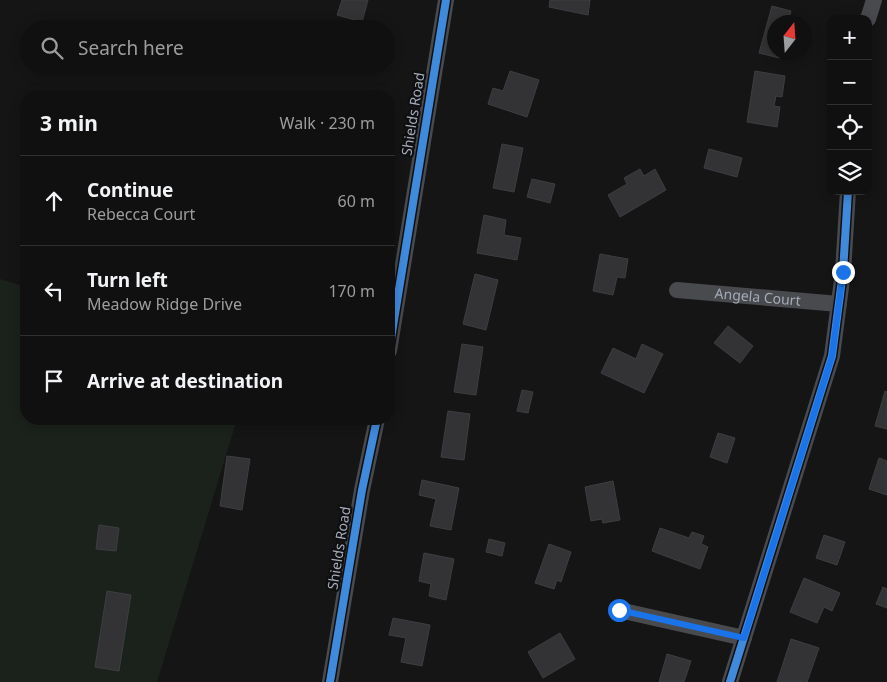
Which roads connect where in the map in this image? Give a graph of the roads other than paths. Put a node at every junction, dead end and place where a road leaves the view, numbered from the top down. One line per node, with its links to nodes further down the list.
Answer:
1 (446, 0): 7 (street, Shields Road)
2 (874, 0): 3 (street)
3 (869, 15)
4 (848, 195): 6 (street)
5 (677, 290): 6 (street, Angela Court)
6 (839, 304): 10 (street)
7 (395, 314)
8 (375, 425): 11 (street, Shields Road)
9 (619, 610): 10 (street)
10 (744, 638): 12 (street)
11 (330, 682)
12 (730, 682)

